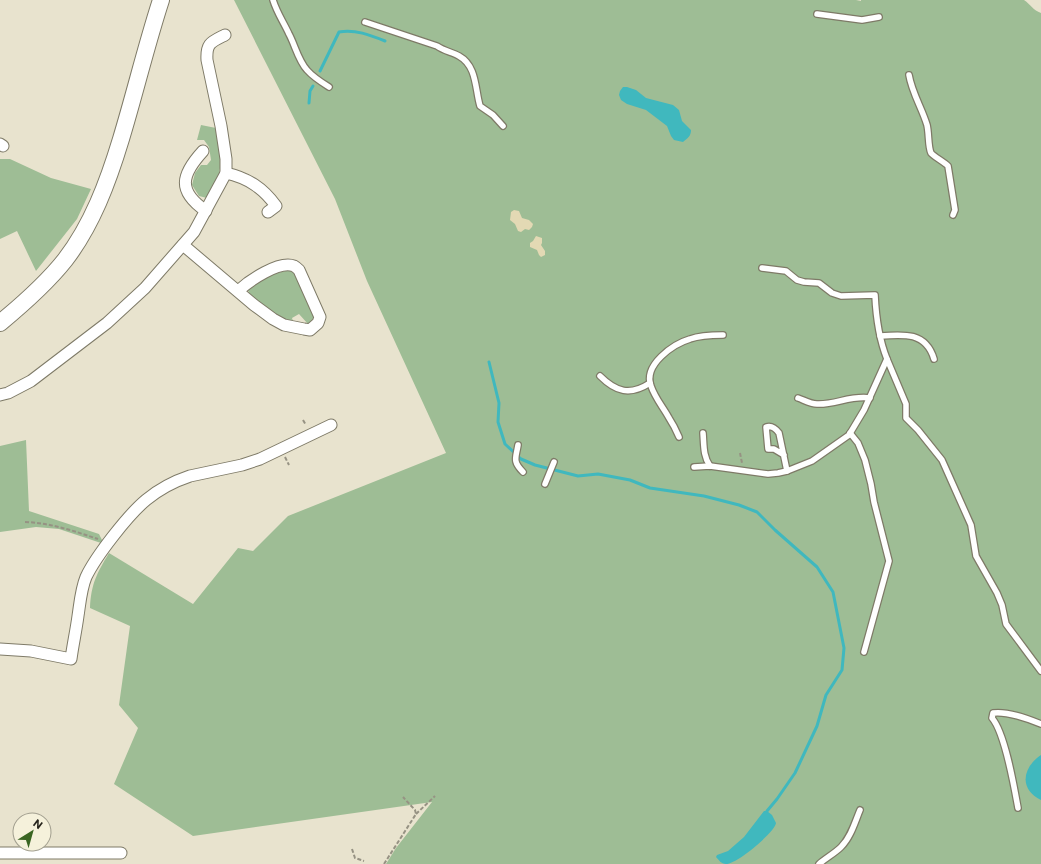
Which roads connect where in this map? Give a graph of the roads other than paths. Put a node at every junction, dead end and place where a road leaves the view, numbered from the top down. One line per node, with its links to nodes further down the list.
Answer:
1 (161, 0): 18 (main road)
2 (273, 0): 8 (lane)
3 (817, 14): 4 (lane)
4 (878, 17)
5 (365, 22): 9 (lane)
6 (225, 35): 11 (street)
7 (909, 75): 14 (lane)
8 (329, 87)
9 (504, 126)
10 (203, 151): 12 (street)
11 (226, 173): 12 (street); 13 (street)
12 (206, 211): 15 (street)
13 (268, 212)
14 (953, 215)
15 (183, 245): 17 (street); 25 (street)
16 (762, 268): 20 (lane)
17 (238, 292): 17 (street)
18 (0, 323)
19 (723, 335): 24 (lane)
20 (880, 336): 21 (lane); 22 (lane)
21 (887, 359): 27 (lane); 42 (lane)
22 (934, 359)
23 (600, 376): 24 (lane)
24 (650, 383): 31 (lane)
25 (0, 395)
26 (798, 398): 27 (lane)
27 (870, 398): 30 (lane)
28 (331, 425): 40 (street)
29 (703, 433): 35 (lane)
30 (850, 433): 38 (lane); 41 (lane)
31 (679, 437)
32 (518, 448): 37 (lane)
33 (784, 455): 33 (lane); 38 (lane)
34 (554, 464): 39 (lane)
35 (710, 466): 36 (lane); 38 (lane)
36 (694, 467)
37 (523, 472)
38 (787, 472)
39 (545, 484)
40 (0, 648)
41 (864, 652)
42 (1041, 670)
43 (1041, 724): 44 (lane)
44 (1018, 808)
45 (860, 810): 48 (lane)
46 (121, 853): 47 (street)
47 (0, 854)
48 (819, 864)

